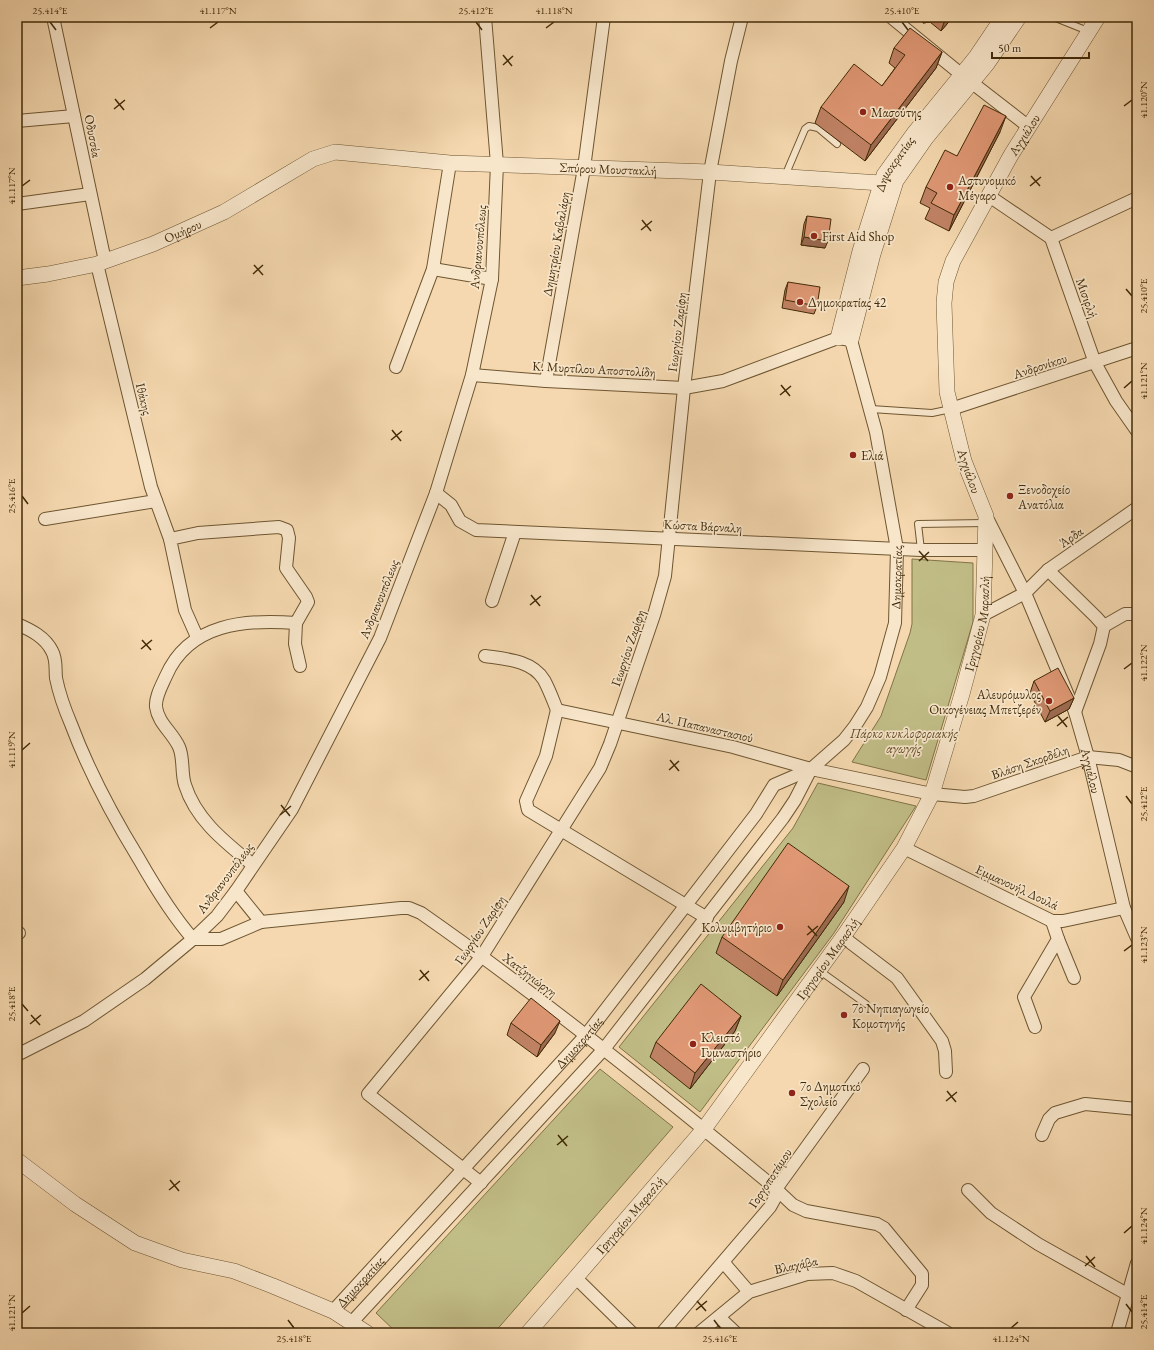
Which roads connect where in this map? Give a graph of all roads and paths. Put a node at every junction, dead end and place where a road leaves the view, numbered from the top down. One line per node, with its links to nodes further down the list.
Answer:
1 (53, 17): 12 (street, Οδυσσέα)
2 (486, 17): 18 (street, Ανδριανουπόλεως)
3 (604, 17): 19 (street, Δημητρίου Καβαλάρη)
4 (742, 17): 20 (street, Γεωργίου Ζαρίφη)
5 (891, 17): 11 (street)
6 (1003, 17): 11 (street, Δημοκρατίας)
7 (1019, 17): 11 (street)
8 (1053, 17): 10 (lane)
9 (1097, 17): 10 (street, Αγχιάλου)
10 (1088, 31): 14 (street, Αγχιάλου)
11 (967, 79): 14 (street); 22 (street, Δημοκρατίας); 32 (street)
12 (74, 116): 13 (street); 23 (street, Οδυσσέα)
13 (17, 121)
14 (1029, 127): 24 (street, Αγχιάλου)
15 (837, 144): 21 (lane)
16 (336, 152): 17 (street, Σπύρου Μουστακλή); 28 (street, Ομήρου)
17 (450, 163): 18 (street, Σπύρου Μουστακλή); 29 (street)
18 (498, 164): 19 (street, Σπύρου Μουστακλή); 31 (street, Ανδριανουπόλεως)
19 (584, 168): 20 (street, Σπύρου Μουστακλή); 37 (street, Δημητρίου Καβαλάρη)
20 (710, 172): 21 (street, Σπύρου Μουστακλή); 38 (street, Γεωργίου Ζαρίφη)
21 (785, 176): 22 (street, Σπύρου Μουστακλή)
22 (881, 183): 32 (street, Δημοκρατίας)
23 (90, 194): 26 (street); 28 (street, Οδυσσέα)
24 (989, 196): 27 (street); 40 (street, Αγχιάλου)
25 (1137, 198): 27 (street)
26 (17, 204)
27 (1051, 238): 34 (street, Μισιρλή)
28 (101, 263): 30 (street, Ομήρου); 43 (street, Ιθάκης)
29 (433, 269): 31 (street); 35 (street)
30 (17, 278)
31 (492, 279): 36 (street, Ανδριανουπόλεως)
32 (844, 339): 38 (street, Κ. Μυρτίλου Αποστολίδη); 39 (street, Δημοκρατίας)
33 (1137, 348): 34 (street, Ανδρονίκου)
34 (1095, 363): 40 (street, Ανδρονίκου); 41 (street, Μισιρλή)
35 (396, 367)
36 (472, 375): 37 (street, Κ. Μυρτίλου Αποστολίδη); 42 (street, Ανδριανουπόλεως)
37 (546, 381): 38 (street, Κ. Μυρτίλου Αποστολίδη)
38 (684, 388): 49 (street, Γεωργίου Ζαρίφη)
39 (871, 409): 40 (lane); 50 (street, Δημοκρατίας)
40 (951, 409): 46 (street, Αγχιάλου)
41 (1137, 431)
42 (436, 493): 47 (street, Κώστα Βάρναλη); 73 (street, Ανδριανουπόλεως)
43 (156, 501): 45 (street); 48 (street, Ιθάκης)
44 (1137, 508): 53 (street, Άρδα)
45 (45, 519)
46 (986, 520): 51 (lane); 52 (street, Γρηγορίου Μαρασλή); 54 (street, Αγχιάλου)
47 (515, 532): 49 (street, Κώστα Βάρναλη); 55 (street)
48 (170, 539): 58 (street); 61 (street, Ιθάκης)
49 (670, 539): 50 (street, Κώστα Βάρναλη); 66 (street, Γεωργίου Ζαρίφη)
50 (897, 549): 51 (street, Κώστα Βάρναλη); 69 (street, Δημοκρατίας)
51 (921, 550): 52 (street, Κώστα Βάρναλη)
52 (985, 550): 57 (street, Γρηγορίου Μαρασλή)
53 (1048, 570): 54 (street, Άρδα); 60 (street)
54 (1026, 593): 57 (street, Άρδα); 65 (street, Αγχιάλου)
55 (492, 601)
56 (1137, 614): 60 (street)
57 (983, 615): 70 (street, Γρηγορίου Μαρασλή)
58 (296, 623): 61 (street); 63 (street)
59 (17, 624): 82 (street)
60 (1104, 626): 65 (street)
61 (197, 637): 73 (street)
62 (484, 656): 64 (street)
63 (300, 666)
64 (557, 710): 66 (street, Αλ. Παπαναστασιού); 71 (street)
65 (1075, 712): 67 (street, Αγχιάλου)
66 (617, 721): 69 (street, Αλ. Παπαναστασιού); 71 (street, Γεωργίου Ζαρίφη)
67 (1088, 757): 68 (street, Βλάση Σκορδέλη); 70 (street, Βλάση Σκορδέλη); 76 (street, Αγχιάλου)
68 (1137, 768)
69 (811, 769): 70 (street, Αλ. Παπαναστασιού); 75 (street, Δημοκρατίας); 77 (street, Δημοκρατίας)
70 (932, 794): 72 (street, Γρηγορίου Μαρασλή)
71 (560, 830): 75 (street); 84 (street, Γεωργίου Ζαρίφη)
72 (904, 848): 78 (street, Εμμανουήλ Δουλά); 80 (street, Γρηγορίου Μαρασλή)
73 (253, 865): 74 (street, Ανδριανουπόλεως)
74 (236, 891): 79 (street); 82 (street, Ανδριανουπόλεως)
75 (686, 905): 77 (street); 89 (street, Δημοκρατίας)
76 (1124, 908): 78 (street, Εμμανουήλ Δουλά); 81 (street, Αγχιάλου)
77 (707, 918): 90 (street, Δημοκρατίας)
78 (1052, 921): 83 (street)
79 (261, 922): 82 (street, Χατζηγιώργη); 84 (street, Χατζηγιώργη)
80 (843, 936): 85 (street, Γρηγορίου Μαρασλή); 93 (street)
81 (1137, 938)
82 (193, 939): 91 (street, Ανδριανουπόλεως)
83 (1058, 940): 86 (street); 88 (street)
84 (482, 956): 89 (street, Χατζηγιώργη); 98 (street, Γεωργίου Ζαρίφη)
85 (818, 970): 87 (lane); 95 (street, Γρηγορίου Μαρασλή)
86 (1074, 978)
87 (866, 1004)
88 (1035, 1027)
89 (586, 1035): 90 (street, Χατζηγιώργη); 98 (street, Δημοκρατίας)
90 (604, 1049): 95 (street, Χατζηγιώργη); 99 (street, Δημοκρατίας)
91 (17, 1055)
92 (863, 1069): 100 (street, Γοργοποτάμου)
93 (946, 1072)
94 (1137, 1109): 96 (street)
95 (704, 1129): 100 (street, Χατζηγιώργη); 104 (street, Γρηγορίου Μαρασλή)
96 (1042, 1135)
97 (17, 1160): 108 (street)
98 (464, 1168): 99 (street); 108 (street, Δημοκρατίας)
99 (481, 1183): 110 (street, Δημοκρατίας)
100 (776, 1189): 102 (street, Γοργοποτάμου); 107 (street, Χατζηγιώργη)
101 (968, 1190): 106 (street)
102 (724, 1263): 105 (street); 114 (street, Γοργοποτάμου)
103 (1137, 1263): 106 (street)
104 (576, 1278): 112 (street, Γρηγορίου Μαρασλή); 113 (street)
105 (749, 1292): 107 (street, Βλαχάβα); 109 (street, Βλαχάβα)
106 (1127, 1294): 118 (street)
107 (906, 1310): 117 (street, Βλαχάβα)
108 (333, 1311): 110 (street)
109 (719, 1317): 115 (street, Βλαχάβα); 116 (street)
110 (352, 1322): 111 (street)
111 (368, 1333)
112 (528, 1333)
113 (632, 1333)
114 (662, 1333)
115 (699, 1333)
116 (736, 1333)
117 (948, 1333)
118 (1117, 1333)

